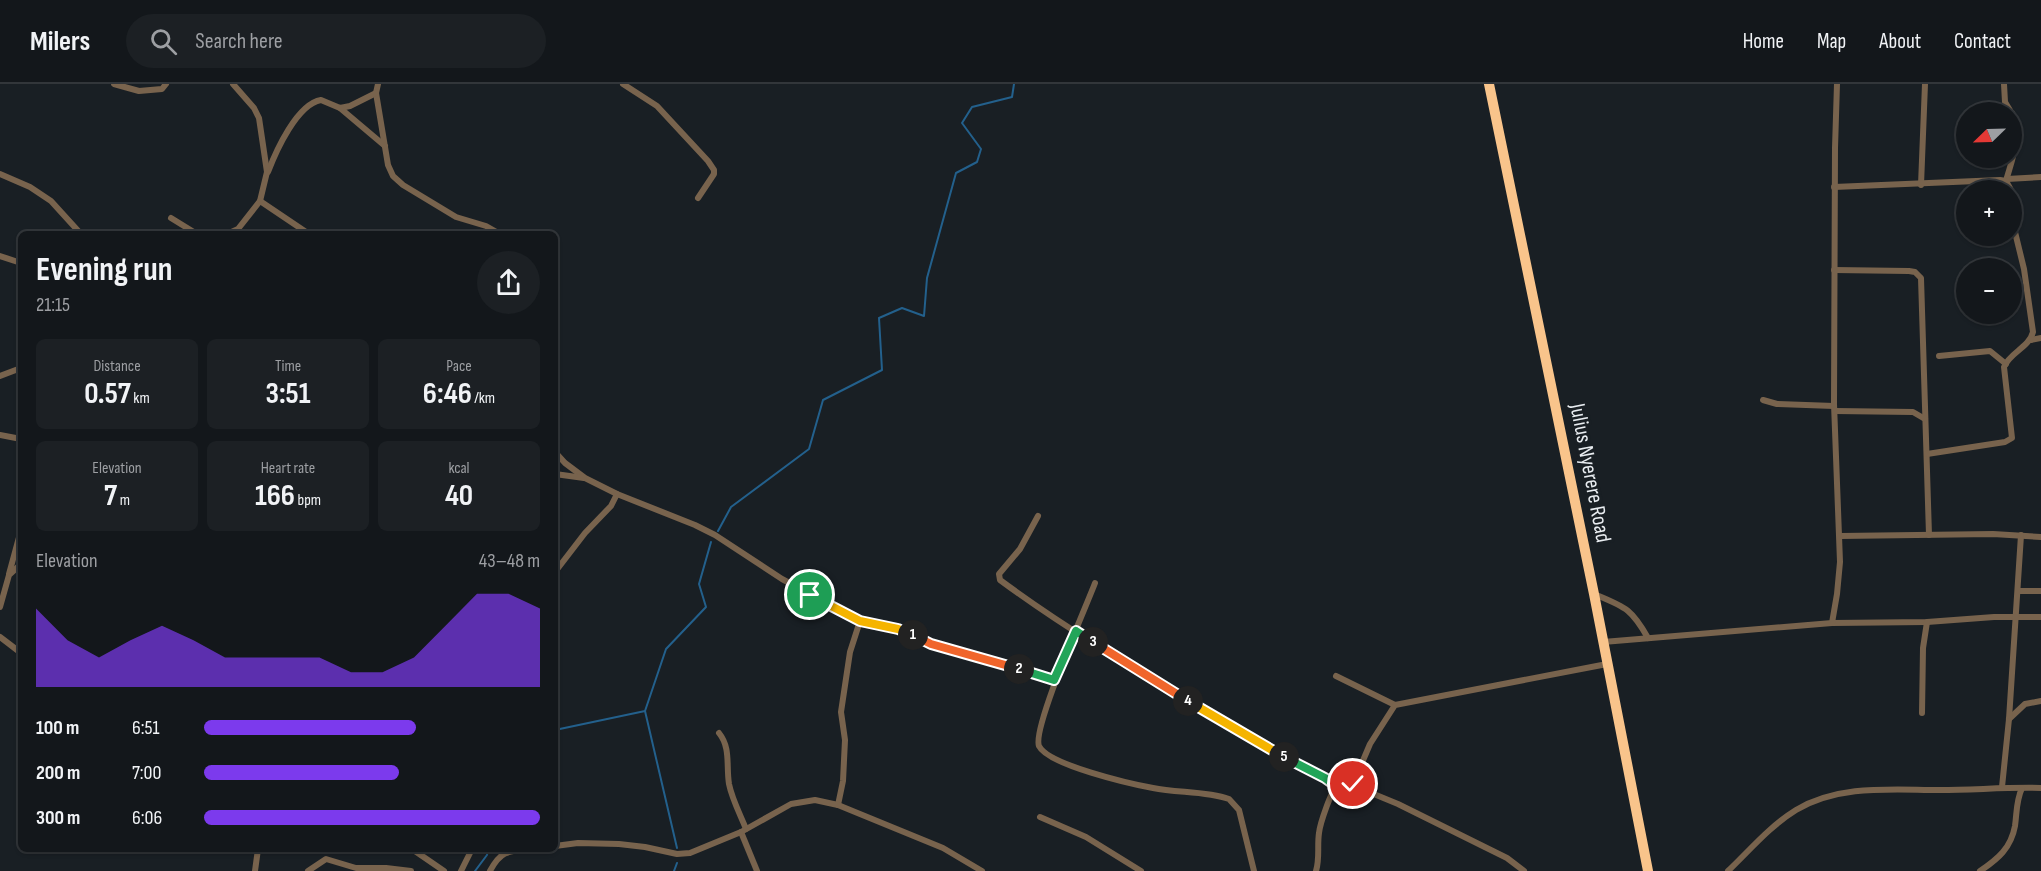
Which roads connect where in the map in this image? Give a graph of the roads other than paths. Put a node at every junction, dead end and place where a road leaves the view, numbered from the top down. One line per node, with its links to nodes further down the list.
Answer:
1 (114, 84): 2 (street)
2 (166, 84)
3 (233, 84): 15 (street)
4 (378, 84): 10 (street)
5 (623, 84): 22 (street)
6 (1490, 84): 62 (highway, Julius Nyerere Road)
7 (1837, 84): 21 (street)
8 (1925, 84): 20 (street)
9 (2004, 84): 11 (street)
10 (376, 93): 12 (street); 13 (street)
11 (2005, 102)
12 (340, 108): 13 (street); 15 (street)
13 (386, 147): 29 (street)
14 (2010, 168): 18 (street)
15 (267, 172): 23 (street)
16 (0, 174): 25 (street)
17 (2041, 177): 18 (street)
18 (2007, 180)
19 (1956, 182): 20 (street)
20 (1921, 184): 21 (street)
21 (1834, 188): 33 (street)
22 (698, 198)
23 (260, 201): 27 (street); 28 (street)
24 (171, 218): 26 (street)
25 (78, 231)
26 (192, 231)
27 (234, 231)
28 (305, 231)
29 (495, 231)
30 (2018, 246): 35 (street)
31 (0, 256): 32 (street)
32 (18, 262)
33 (1834, 270): 41 (street); 42 (street)
34 (2041, 338): 35 (street)
35 (2031, 340): 37 (street)
36 (1939, 356): 37 (street)
37 (2006, 364): 45 (street)
38 (18, 369): 39 (street)
39 (0, 376)
40 (1764, 400): 41 (street)
41 (1834, 408): 42 (street); 53 (street)
42 (1926, 419): 45 (street)
43 (0, 435): 44 (street)
44 (18, 439)
45 (1927, 454): 52 (street)
46 (558, 455): 48 (street)
47 (558, 474): 48 (street)
48 (585, 478): 49 (street)
49 (617, 494): 57 (street); 66 (street)
50 (1038, 516): 69 (street)
51 (18, 534): 58 (street)
52 (1929, 535): 53 (street); 54 (street)
53 (1840, 536): 68 (street)
54 (2020, 536): 55 (street); 60 (street)
55 (2041, 537)
56 (18, 567): 58 (street)
57 (558, 568)
58 (9, 575): 63 (street)
59 (1095, 584): 69 (street)
60 (2018, 591): 61 (street); 64 (street)
61 (2041, 591)
62 (1594, 594): 71 (street); 72 (highway, Julius Nyerere Road)
63 (0, 607)
64 (2015, 616): 65 (street); 67 (street); 80 (street)
65 (2041, 617)
66 (860, 621): 76 (street); 87 (street)
67 (1927, 622): 68 (street); 79 (street)
68 (1832, 623): 71 (street)
69 (1076, 631): 76 (street); 83 (street)
70 (0, 637): 73 (street)
71 (1648, 638): 72 (street)
72 (1603, 642): 74 (highway, Julius Nyerere Road)
73 (18, 651)
74 (1607, 664): 78 (street); 107 (highway, Julius Nyerere Road)
75 (1336, 676): 78 (street)
76 (1054, 680): 104 (street)
77 (2041, 700): 80 (street)
78 (1395, 705): 82 (street)
79 (1922, 712)
80 (2009, 719): 84 (street)
81 (719, 733): 89 (street)
82 (1353, 784): 83 (street); 106 (street)
83 (1336, 786): 105 (street)
84 (2002, 787): 85 (street); 108 (street)
85 (2022, 788): 86 (street); 109 (street)
86 (2041, 788)
87 (838, 805): 89 (street); 102 (street)
88 (1040, 817): 103 (street)
89 (744, 830): 90 (street); 101 (street)
90 (558, 846)
91 (257, 852): 95 (street)
92 (416, 852): 98 (street)
93 (470, 852): 99 (street)
94 (511, 852): 100 (street)
95 (255, 871)
96 (308, 871): 97 (street)
97 (411, 871)
98 (444, 871)
99 (461, 871)
100 (490, 871)
101 (757, 871)
102 (982, 871)
103 (1141, 871)
104 (1254, 871)
105 (1316, 871)
106 (1523, 871)
107 (1648, 871)
108 (1728, 871)
109 (1980, 871)

